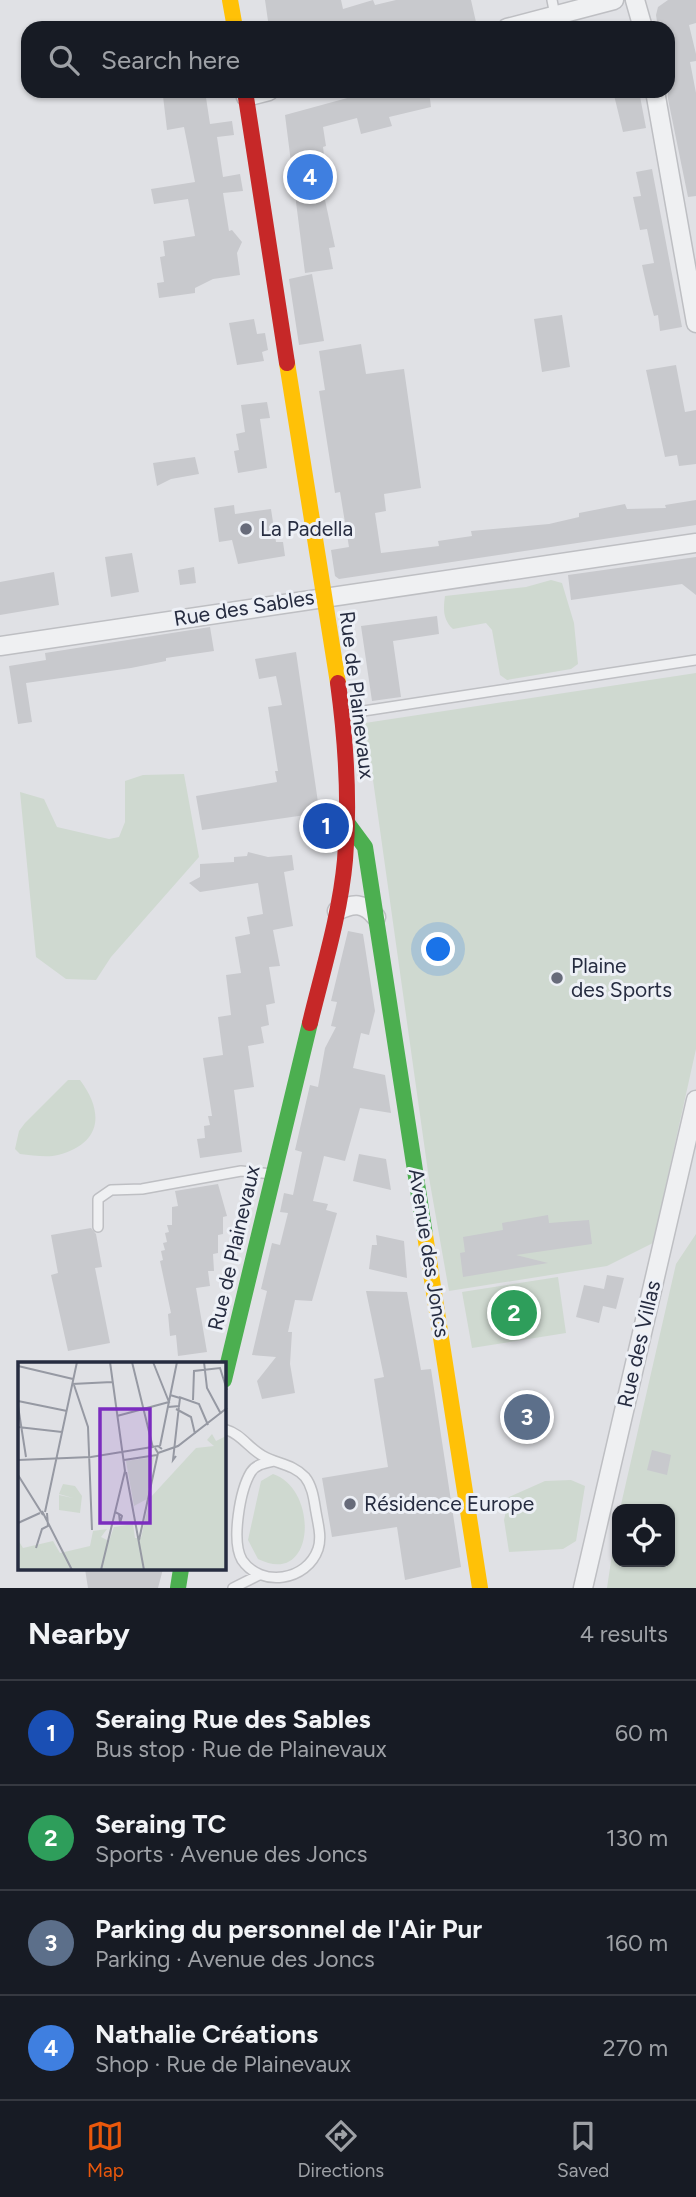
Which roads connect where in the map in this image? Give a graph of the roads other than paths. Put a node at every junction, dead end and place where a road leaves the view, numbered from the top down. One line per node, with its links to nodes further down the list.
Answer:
1 (230, 0): 5 (street)
2 (614, 0): 4 (street)
3 (635, 0): 7 (street)
4 (553, 8): 6 (street)
5 (234, 21)
6 (523, 21)
7 (641, 21)
8 (246, 98): 12 (street, Rue de Plainevaux)
9 (656, 98): 10 (street)
10 (696, 323)
11 (696, 543): 12 (street, Rue des Sables)
12 (323, 596): 13 (street, Rue des Sables); 15 (street, Rue de Plainevaux)
13 (0, 646)
14 (696, 660): 15 (lane)
15 (343, 714): 16 (street, Rue de Plainevaux)
16 (348, 824): 17 (street, Rue de Plainevaux); 18 (street, Avenue des Joncs)
17 (337, 911): 18 (street); 20 (street, Rue de Plainevaux)
18 (376, 918): 29 (street, Avenue des Joncs)
19 (696, 1100): 30 (street, Rue des Villas)
20 (273, 1174): 21 (lane); 22 (street, Rue de Plainevaux)
21 (98, 1227)
22 (226, 1372)
23 (226, 1430): 24 (lane)
24 (274, 1461): 26 (lane); 26 (lane)
25 (181, 1570): 27 (street)
26 (259, 1575): 28 (lane)
27 (178, 1588)
28 (233, 1588)
29 (480, 1588)
30 (583, 1588)

